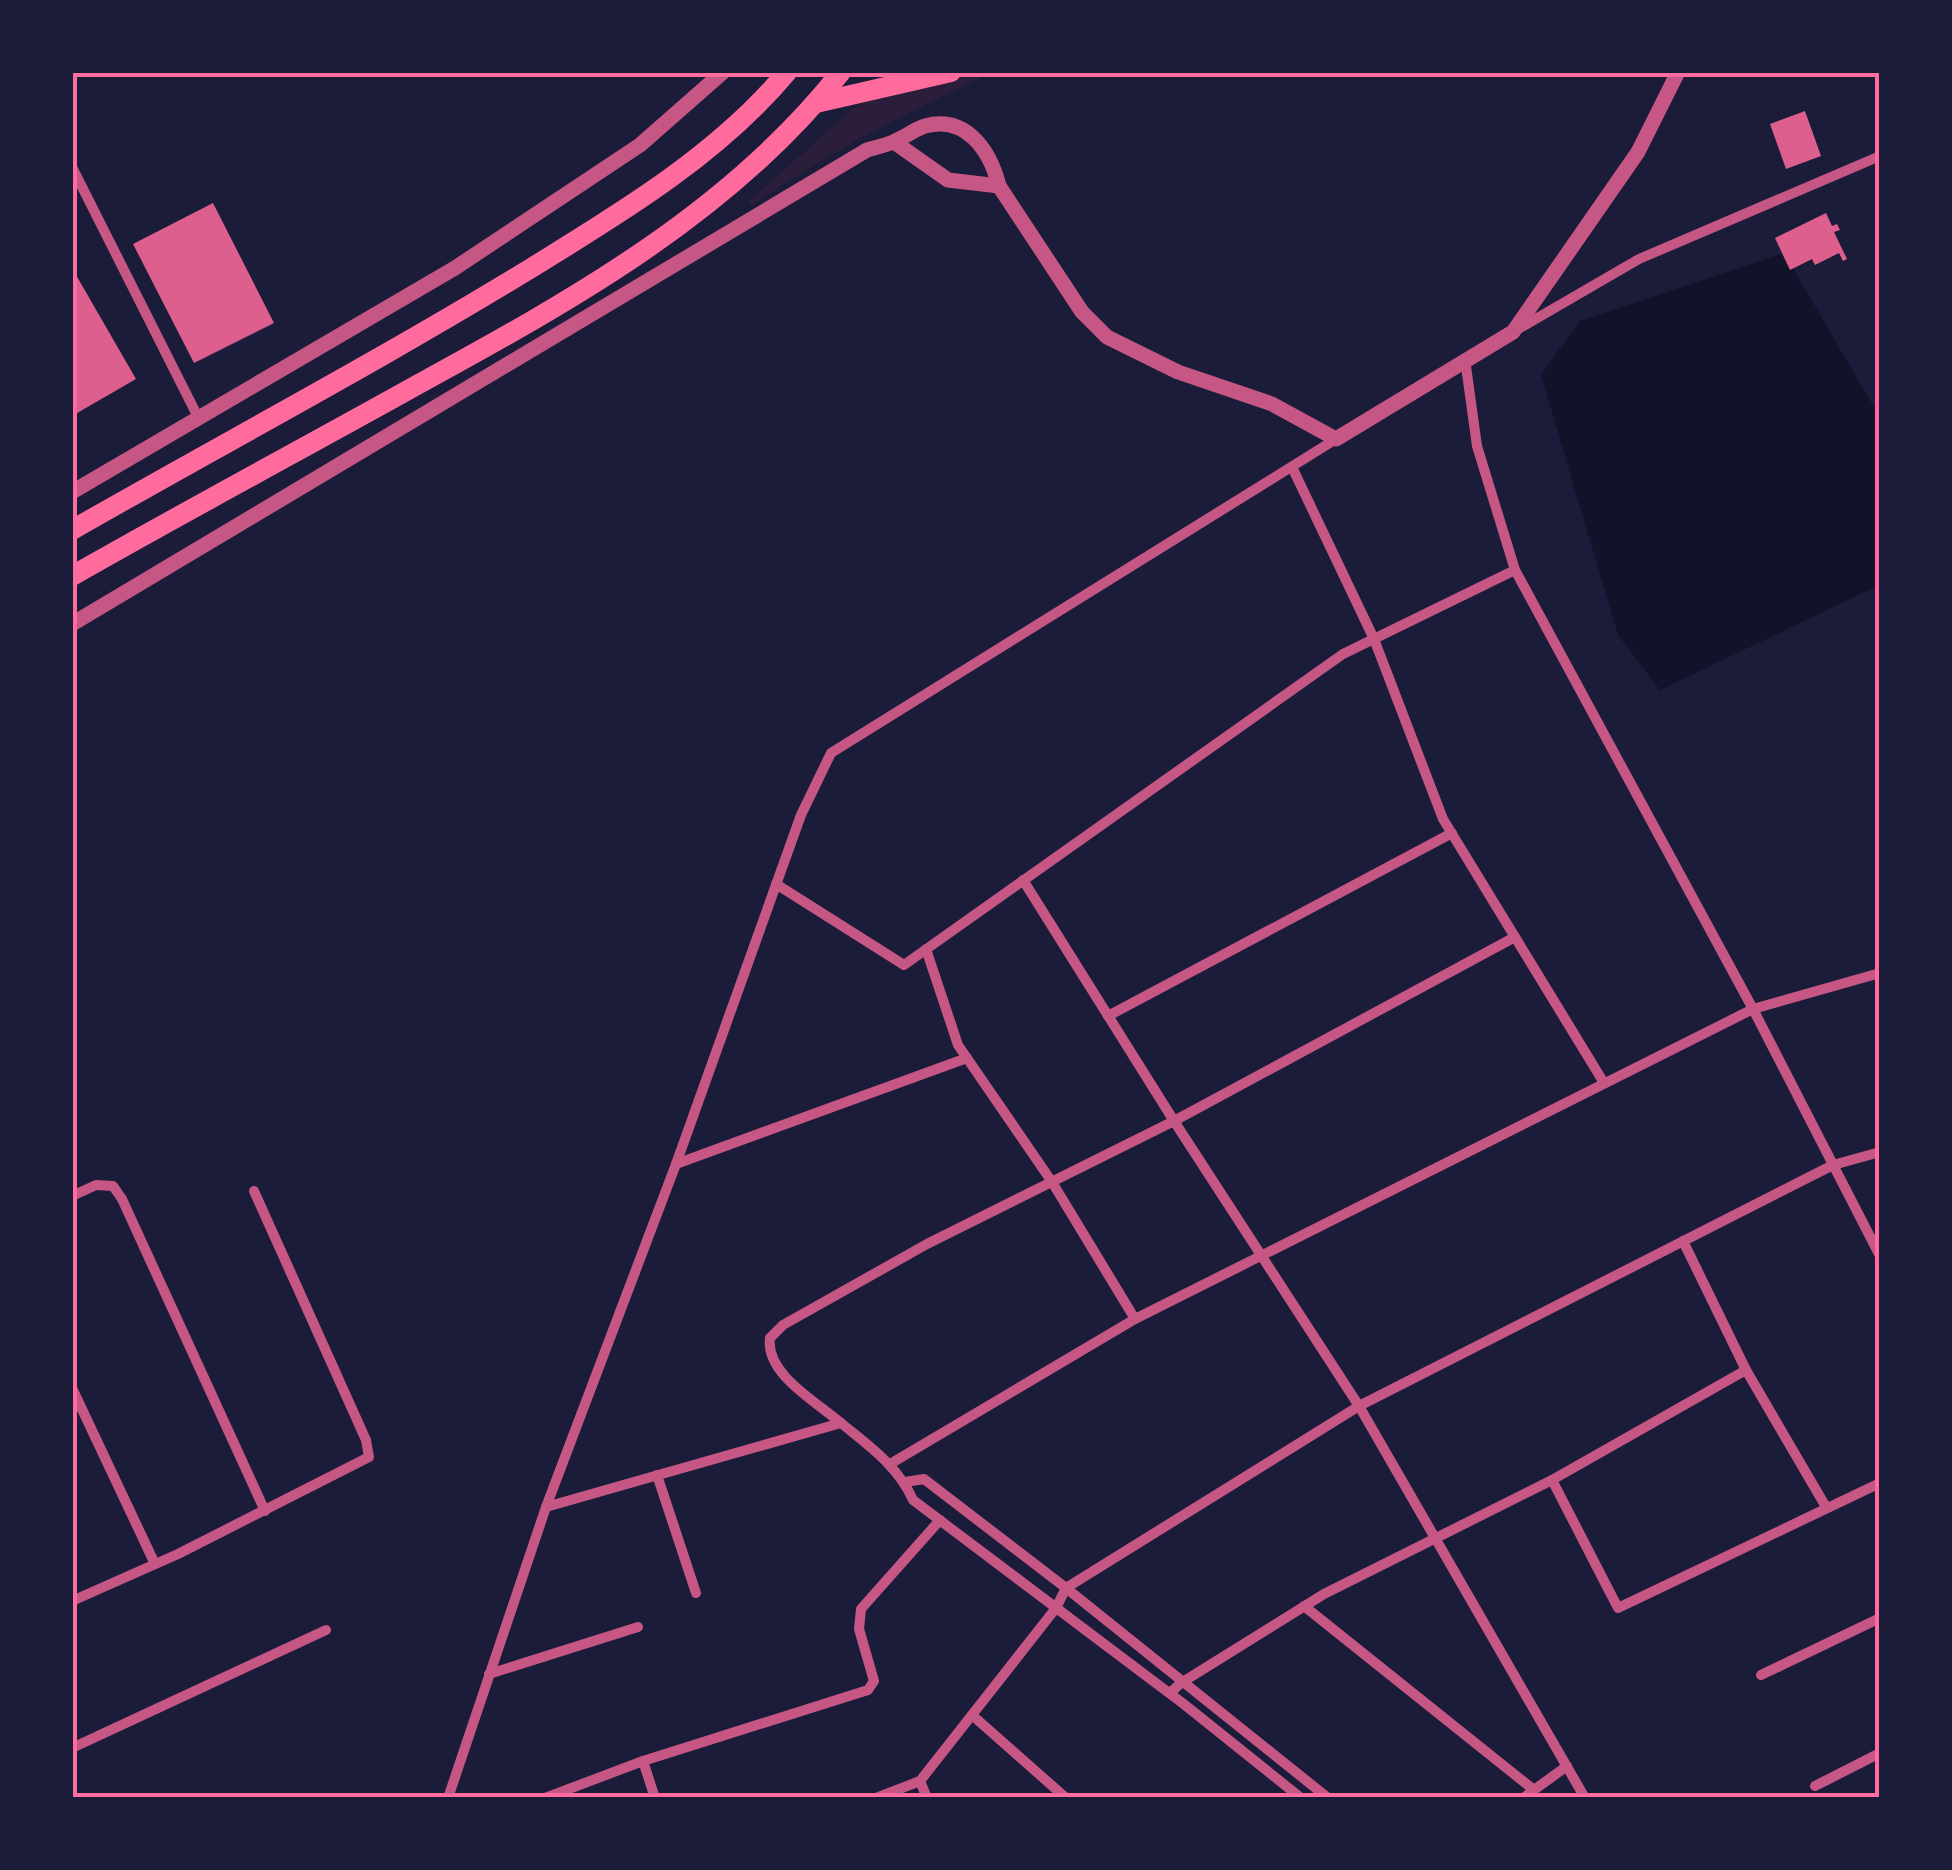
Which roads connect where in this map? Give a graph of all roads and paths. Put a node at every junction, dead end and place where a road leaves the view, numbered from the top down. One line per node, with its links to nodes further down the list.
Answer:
1 (723, 72): 13 (street)
2 (787, 72): 17 (highway)
3 (841, 72): 6 (highway)
4 (951, 72): 6 (highway)
5 (1678, 72): 11 (street)
6 (816, 103): 19 (highway)
7 (894, 142): 10 (street); 10 (street); 20 (street)
8 (1880, 156): 11 (street)
9 (72, 167): 13 (street)
10 (1000, 186): 14 (street)
11 (1513, 332): 12 (street)
12 (1465, 359): 14 (street); 18 (street)
13 (199, 418): 16 (street)
14 (1336, 439): 15 (street)
15 (1292, 467): 21 (street); 24 (street)
16 (72, 492)
17 (72, 530)
18 (1516, 570): 21 (street); 28 (street)
19 (72, 576)
20 (72, 624)
21 (1374, 639): 22 (street); 23 (street)
22 (1452, 832): 25 (street); 29 (street)
23 (1023, 880): 26 (street); 29 (street)
24 (776, 884): 26 (street); 34 (street)
25 (1515, 938): 31 (street); 32 (street)
26 (926, 949): 30 (street)
27 (1880, 973): 28 (street)
28 (1753, 1009): 31 (street); 35 (street)
29 (1108, 1016): 32 (street)
30 (967, 1058): 34 (street); 36 (street)
31 (1604, 1084): 40 (street)
32 (1174, 1121): 36 (street); 40 (street)
33 (1880, 1152): 35 (street)
34 (676, 1164): 54 (street)
35 (1833, 1165): 39 (street); 41 (street)
36 (1052, 1182): 42 (street); 47 (street)
37 (254, 1190): 55 (street)
38 (72, 1196): 55 (street)
39 (1683, 1241): 43 (street); 45 (street)
40 (1263, 1254): 42 (street); 45 (street)
41 (1880, 1256)
42 (1135, 1319): 48 (street)
43 (1746, 1370): 50 (street); 53 (street)
44 (72, 1388): 46 (street)
45 (1359, 1406): 57 (street); 59 (street)
46 (77, 1409): 58 (street)
47 (841, 1423): 48 (street); 49 (street)
48 (890, 1464): 51 (street)
49 (657, 1476): 54 (street); 60 (street)
50 (1552, 1480): 53 (street); 57 (street)
51 (905, 1482): 56 (street); 59 (street)
52 (1880, 1482): 53 (street)
53 (1826, 1506)
54 (546, 1507): 67 (street)
55 (265, 1511): 58 (street)
56 (940, 1520): 63 (street); 74 (street)
57 (1435, 1538): 62 (street); 75 (street)
58 (155, 1564): 61 (street)
59 (1066, 1588): 63 (street); 69 (street)
60 (696, 1593)
61 (72, 1601)
62 (1304, 1606): 69 (street); 78 (street)
63 (1056, 1608): 70 (street); 71 (street)
64 (1880, 1618): 68 (street)
65 (638, 1628): 67 (street)
66 (326, 1630): 72 (street)
67 (490, 1674): 79 (street)
68 (1761, 1675)
69 (1181, 1683): 70 (street); 86 (street)
70 (1170, 1694): 85 (street)
71 (972, 1715): 76 (street); 84 (street)
72 (72, 1748)
73 (1880, 1753): 77 (street)
74 (644, 1762): 80 (street); 81 (street)
75 (1566, 1766): 78 (street); 88 (street)
76 (920, 1781): 82 (street); 83 (street)
77 (1815, 1786)
78 (1534, 1790): 87 (street)
79 (448, 1798)
80 (544, 1798)
81 (655, 1798)
82 (876, 1798)
83 (927, 1798)
84 (1066, 1798)
85 (1301, 1798)
86 (1328, 1798)
87 (1523, 1798)
88 (1585, 1798)

